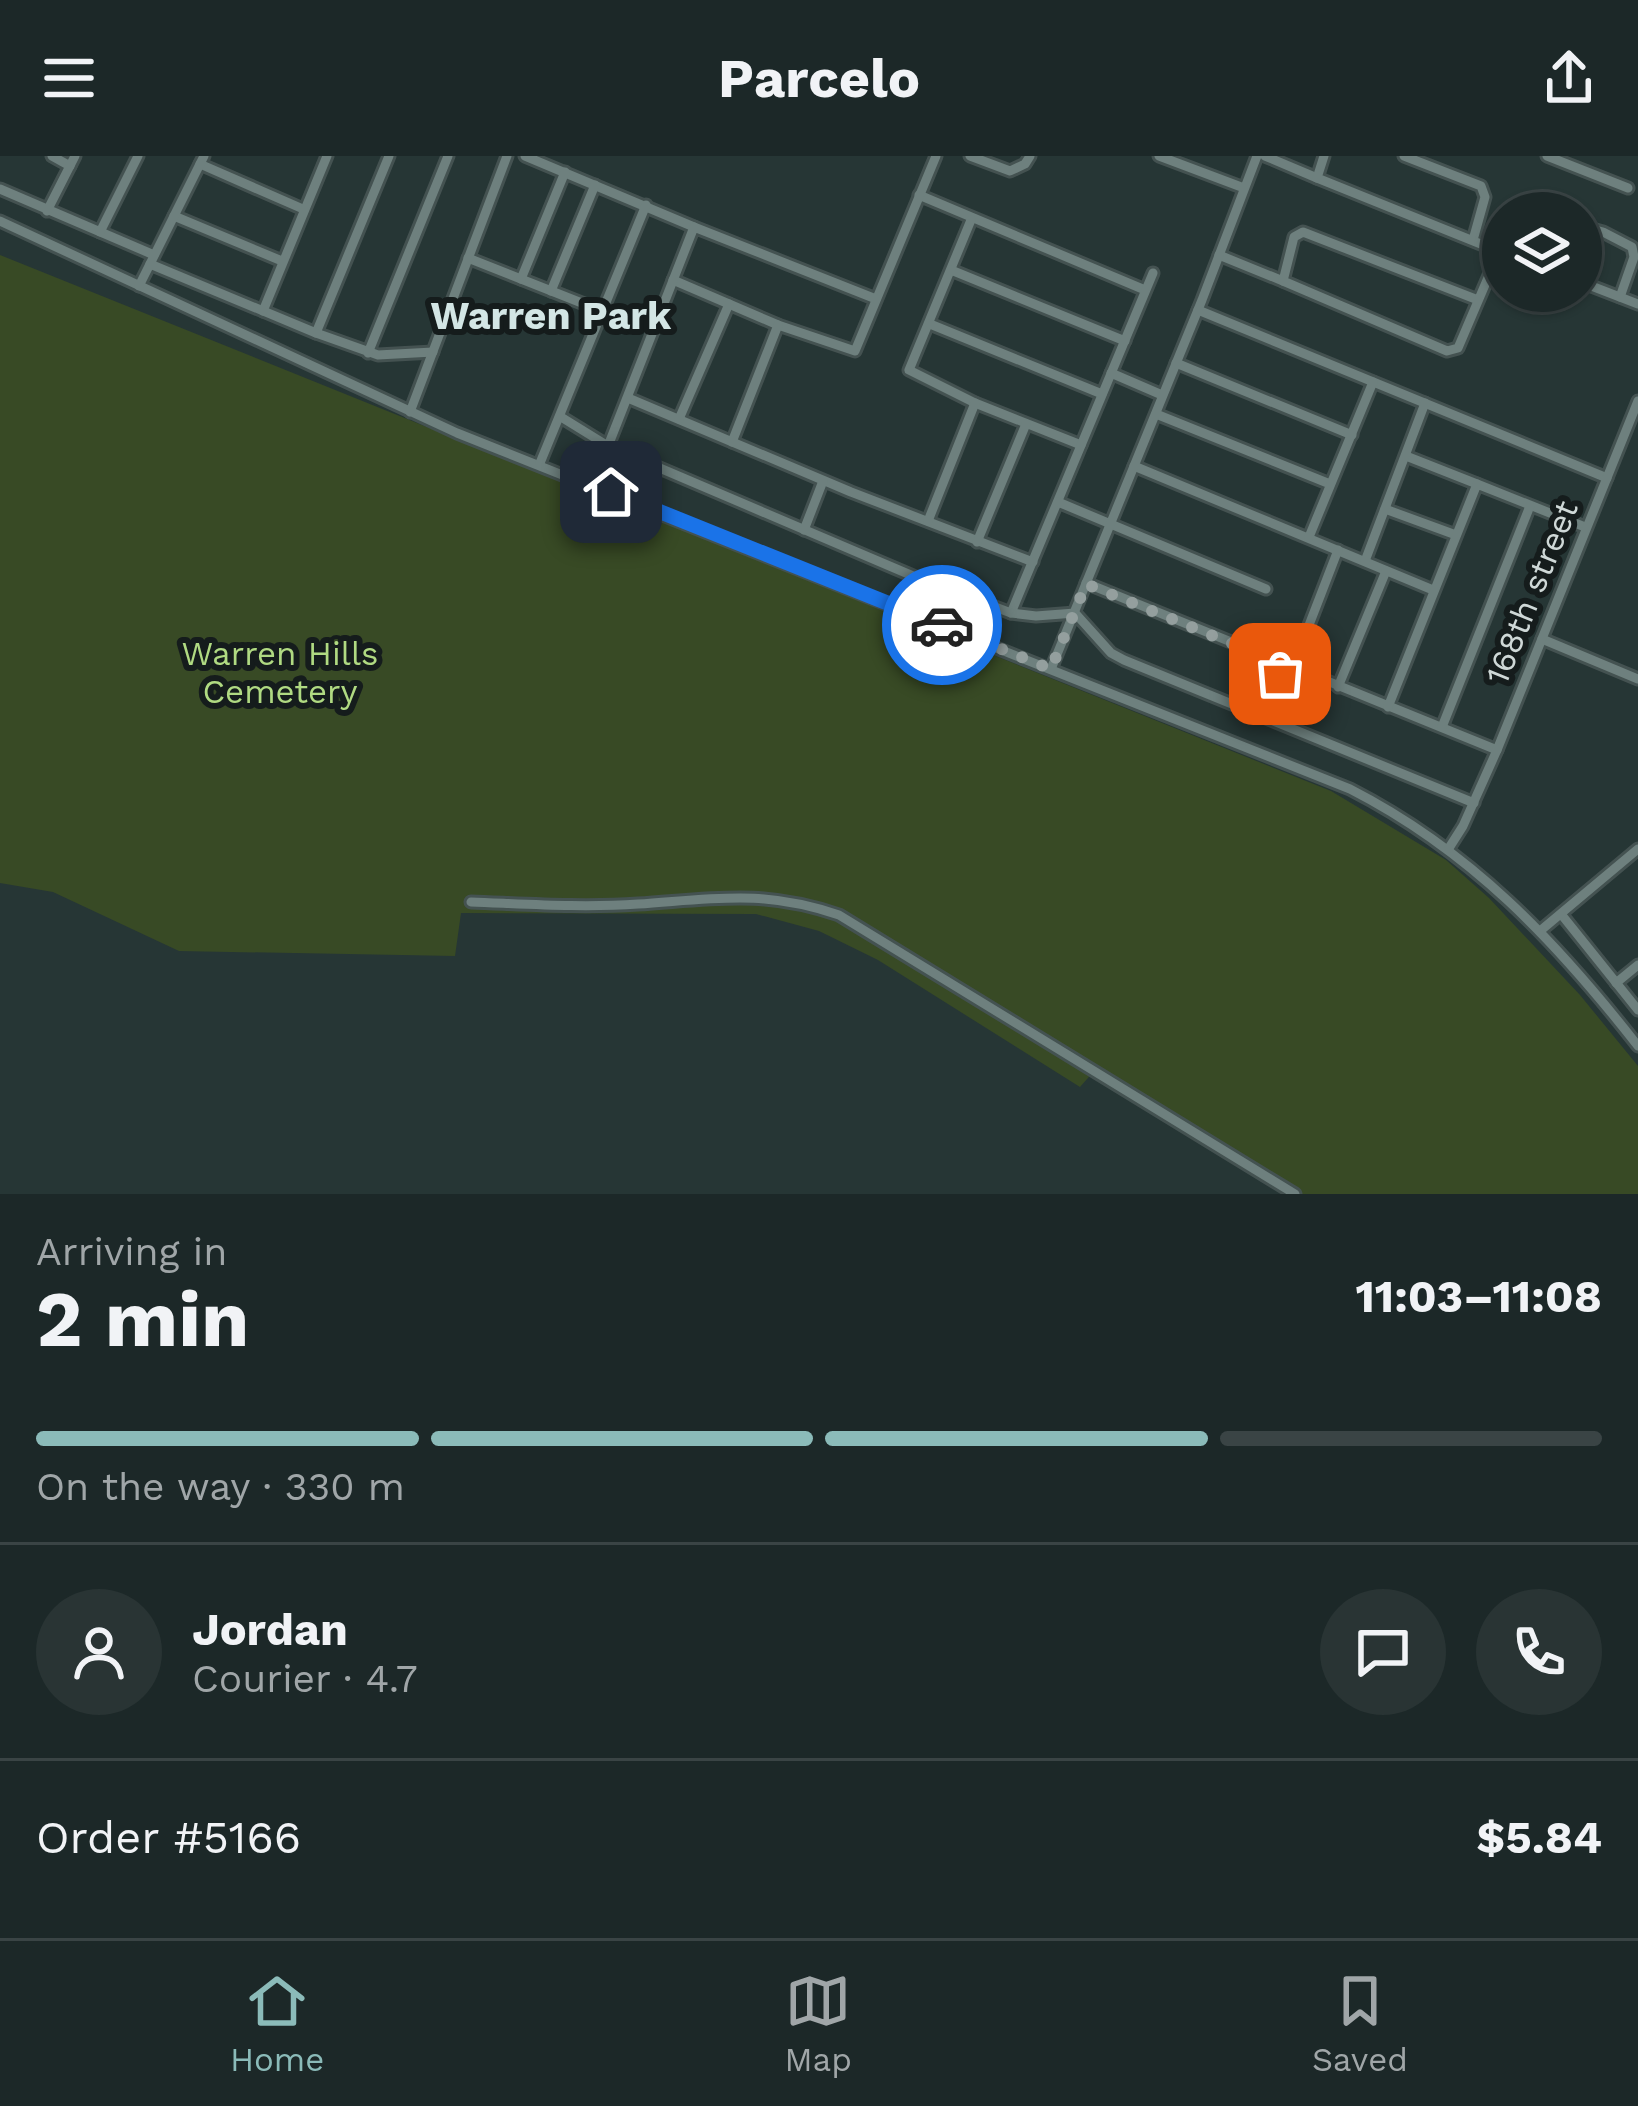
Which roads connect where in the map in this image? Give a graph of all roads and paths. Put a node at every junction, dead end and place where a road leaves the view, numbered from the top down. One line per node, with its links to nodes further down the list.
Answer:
1 (52, 156): 18 (street)
2 (138, 156): 35 (street)
3 (327, 156): 28 (street)
4 (389, 156): 62 (street)
5 (448, 156): 65 (street)
6 (507, 156): 39 (street)
7 (524, 156): 20 (street)
8 (936, 156): 26 (street)
9 (970, 156): 10 (street)
10 (1030, 156)
11 (1160, 156): 19 (street)
12 (1199, 156): 19 (street)
13 (1261, 156): 21 (street); 23 (street)
14 (1324, 156): 21 (street)
15 (1404, 156): 36 (street)
16 (1547, 156): 24 (street)
17 (202, 160): 28 (street); 30 (street)
18 (73, 161): 29 (street)
19 (1194, 168): 23 (street)
20 (565, 172): 22 (street); 44 (street)
21 (1316, 178): 36 (street)
22 (595, 184): 27 (street); 50 (street)
23 (1244, 188): 38 (street)
24 (1628, 188)
25 (0, 189): 29 (street)
26 (919, 195): 32 (street); 53 (street)
27 (646, 205): 33 (street); 59 (street)
28 (303, 209): 41 (street)
29 (47, 211): 35 (street)
30 (174, 216): 40 (street); 41 (street)
31 (0, 220): 47 (street)
32 (971, 220): 42 (street); 48 (street)
33 (694, 227): 45 (street); 53 (street)
34 (1602, 231): 52 (street)
35 (100, 232): 40 (street)
36 (1472, 240): 37 (street)
37 (1482, 244)
38 (1219, 255): 46 (street); 57 (street)
39 (468, 258): 44 (street); 64 (street)
40 (152, 260): 47 (street); 58 (street)
41 (283, 261): 58 (street)
42 (951, 270): 60 (street); 63 (street)
43 (1153, 273): 48 (street)
44 (521, 279): 50 (street)
45 (673, 280): 55 (street); 71 (street)
46 (1283, 281): 54 (street); 54 (street)
47 (139, 286): 75 (street)
48 (1145, 290): 63 (street)
49 (1602, 290): 52 (street)
50 (551, 291): 59 (street)
51 (1482, 292): 54 (street)
52 (1620, 297): 56 (street)
53 (876, 299): 61 (street)
54 (1478, 300)
55 (729, 304): 61 (street); 78 (street)
56 (1638, 304)
57 (1198, 310): 66 (street); 68 (street)
58 (263, 311): 62 (street)
59 (602, 311): 77 (street)
60 (930, 324): 69 (street); 73 (street)
61 (778, 325): 81 (street)
62 (316, 333): 65 (street)
63 (1125, 341): 67 (street)
64 (433, 352): 65 (street); 75 (street)
65 (368, 353)
66 (1176, 363): 70 (street); 80 (street)
67 (1112, 373): 69 (street); 70 (street)
68 (1372, 382): 74 (street); 80 (street)
69 (1102, 394): 82 (street)
70 (1162, 395): 76 (street)
71 (628, 398): 78 (street); 83 (street)
72 (1638, 401): 87 (street, 168th street)
73 (975, 403): 79 (street); 94 (street)
74 (1425, 403): 84 (street); 87 (street)
75 (410, 412): 85 (street)
76 (1156, 414): 86 (street); 89 (street)
77 (561, 417): 83 (street); 85 (street)
78 (680, 419): 81 (street)
79 (1026, 424): 82 (street); 100 (street)
80 (1352, 434): 89 (street)
81 (732, 442): 88 (street)
82 (1081, 445): 91 (street)
83 (608, 446): 97 (street)
84 (1406, 457): 90 (street); 93 (street)
85 (539, 463): 112 (street)
86 (1134, 466): 95 (street); 99 (street)
87 (1606, 478): 96 (street, 168th street)
88 (824, 481): 94 (street); 97 (street)
89 (1330, 484): 99 (street)
90 (1477, 484): 92 (street); 98 (street)
91 (1058, 502): 95 (street); 103 (street)
92 (1530, 506): 96 (street); 117 (street)
93 (1384, 509): 98 (street); 102 (street)
94 (928, 521): 100 (street)
95 (1110, 524): 105 (street); 106 (street)
96 (1585, 527): 110 (street, 168th street)
97 (804, 530): 108 (street)
98 (1456, 535): 107 (street)
99 (1309, 537): 101 (street)
100 (977, 542): 103 (street)
101 (1338, 550): 102 (street); 111 (street)
102 (1365, 560): 104 (street)
103 (1034, 562): 108 (street)
104 (1386, 571): 107 (street); 114 (street)
105 (1086, 584): 109 (street); 111 (street)
106 (1266, 589)
107 (1433, 590): 115 (street)
108 (1011, 613): 109 (street)
109 (1075, 613): 112 (street); 116 (street)
110 (1542, 639): 113 (street); 118 (street, 168th street)
111 (1287, 666): 114 (street); 116 (street)
112 (1051, 669): 120 (street)
113 (1638, 679)
114 (1338, 687): 115 (street)
115 (1388, 706): 117 (street)
116 (1262, 716): 119 (street)
117 (1442, 728): 118 (street)
118 (1497, 750): 119 (street, 168th street)
119 (1474, 803): 120 (street, 168th street)
120 (1449, 848): 124 (street)
121 (1638, 849): 123 (street)
122 (471, 902): 129 (street)
123 (1562, 914): 124 (street); 126 (street)
124 (1540, 931): 128 (street)
125 (1638, 965): 126 (street)
126 (1616, 983): 127 (street)
127 (1638, 1010)
128 (1638, 1046)
129 (1295, 1194)

